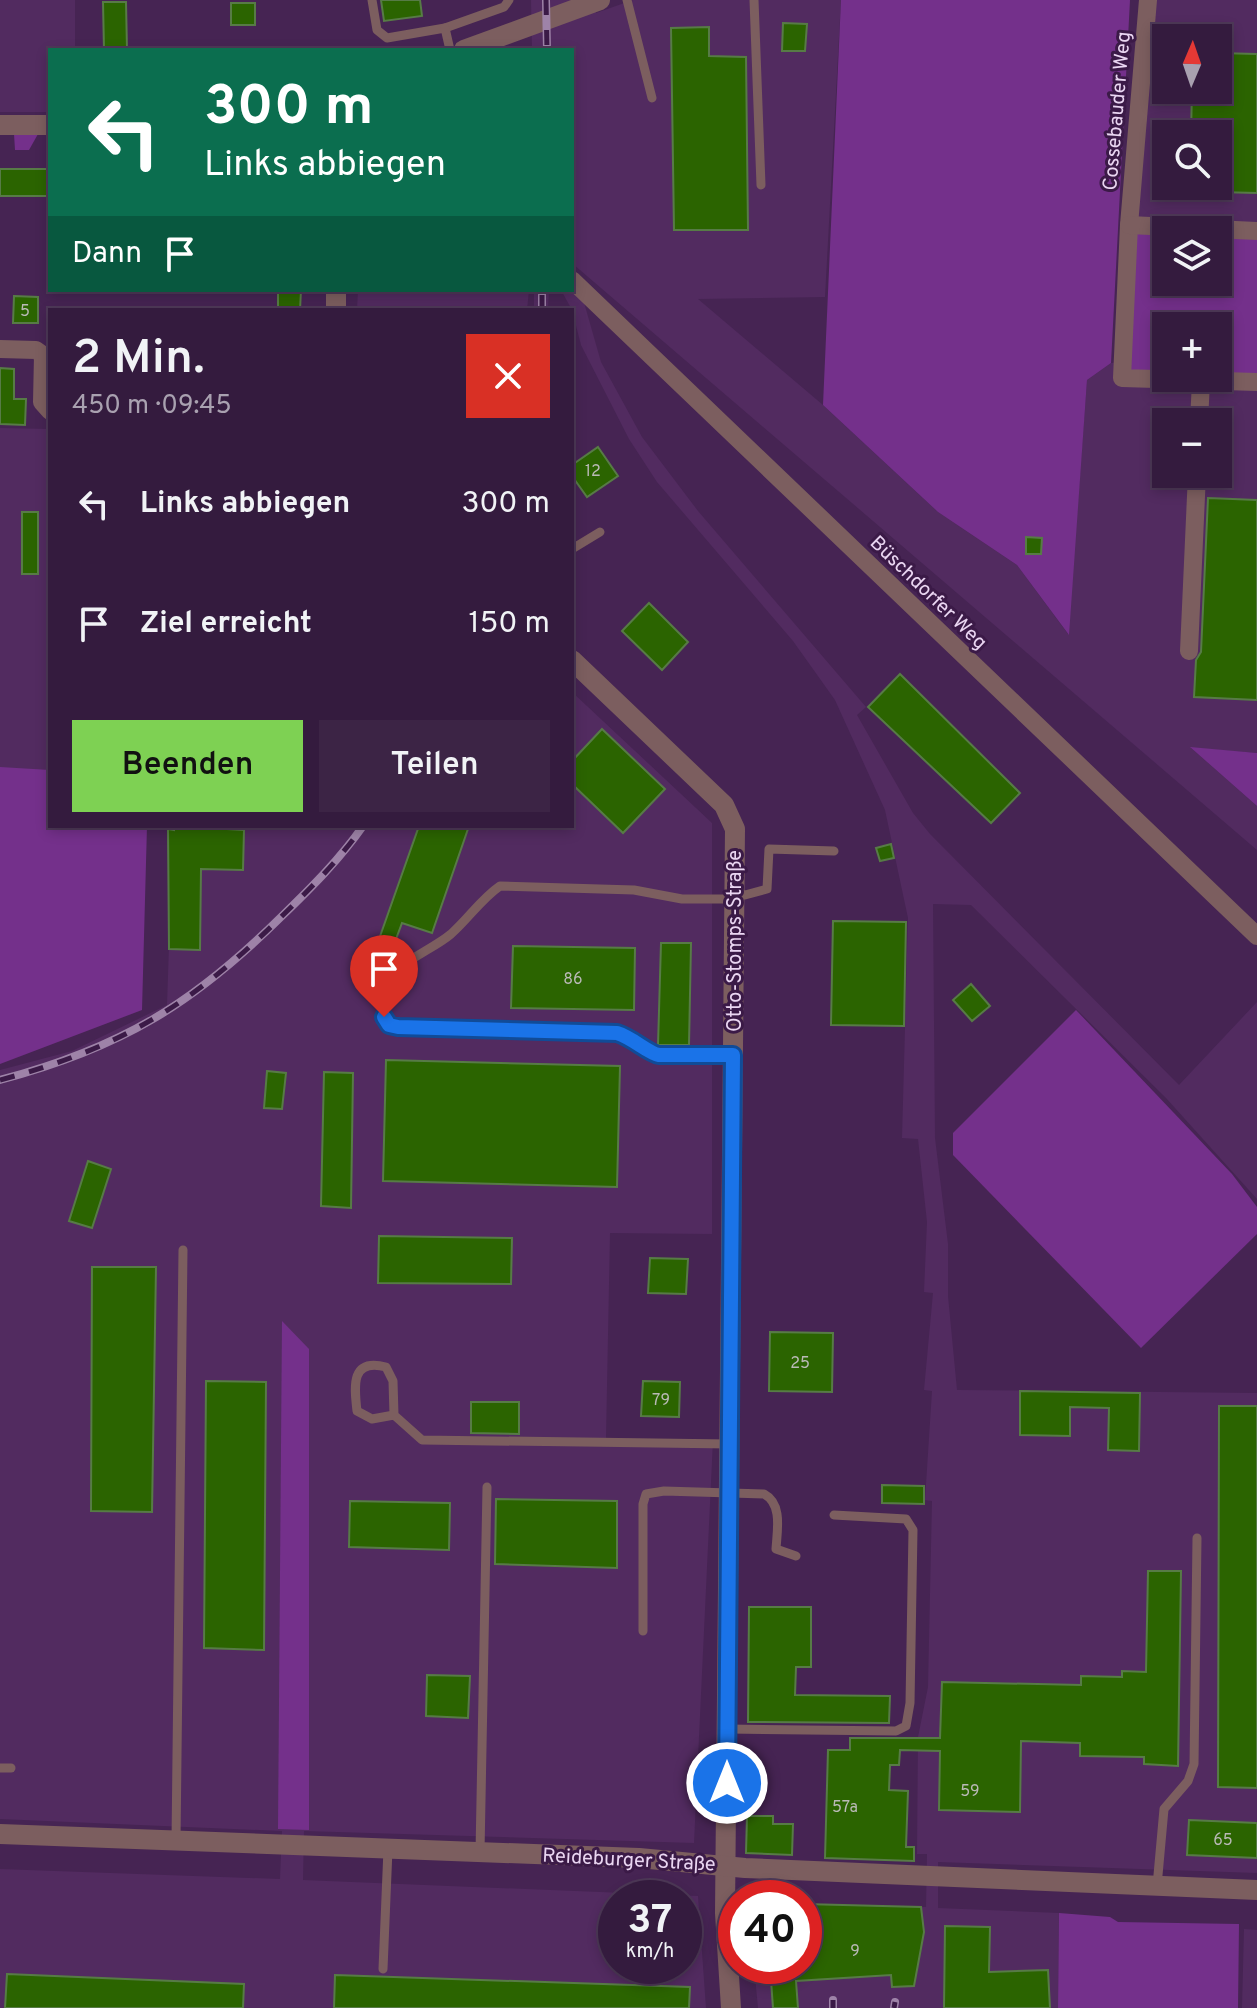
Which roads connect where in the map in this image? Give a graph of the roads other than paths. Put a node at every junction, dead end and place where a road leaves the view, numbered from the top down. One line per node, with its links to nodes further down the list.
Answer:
1 (372, 0): 7 (lane)
2 (509, 0): 7 (lane)
3 (600, 0): 9 (street)
4 (627, 0): 10 (lane)
5 (754, 0): 13 (lane)
6 (1148, 0): 14 (street, Cossebauder Weg)
7 (445, 28): 8 (lane)
8 (450, 48)
9 (469, 48)
10 (652, 98)
11 (0, 125): 12 (street)
12 (48, 125)
13 (761, 185)
14 (1129, 225): 15 (street); 18 (street, Cossebauder Weg)
15 (1257, 231)
16 (574, 282): 29 (street, Büschdorfer Weg)
17 (0, 349): 21 (street)
18 (1152, 379)
19 (1232, 382): 20 (street, Cossebauder Weg)
20 (1257, 382)
21 (48, 409)
22 (1196, 488): 25 (street)
23 (600, 532): 24 (lane)
24 (574, 548)
25 (1189, 651)
26 (574, 662): 28 (street, Otto-Stomps-Straße)
27 (834, 851): 28 (lane)
28 (734, 896): 30 (street, Otto-Stomps-Straße); 30 (lane)
29 (1257, 936)
30 (733, 1055): 33 (street, Otto-Stomps-Straße)
31 (183, 1250): 44 (lane)
32 (394, 1415): 32 (lane); 33 (lane)
33 (730, 1444): 35 (street, Otto-Stomps-Straße)
34 (487, 1487): 46 (lane)
35 (729, 1492): 38 (lane); 39 (lane); 40 (street, Otto-Stomps-Straße)
36 (834, 1515): 40 (lane)
37 (1197, 1538): 48 (lane)
38 (796, 1556)
39 (643, 1631)
40 (727, 1729): 47 (street, Otto-Stomps-Straße)
41 (0, 1768): 42 (lane)
42 (11, 1768)
43 (0, 1834): 44 (street, Reideburger Straße)
44 (176, 1840): 45 (street, Reideburger Straße)
45 (388, 1848): 46 (street, Reideburger Straße); 50 (lane)
46 (480, 1852): 47 (street, Reideburger Straße)
47 (726, 1865): 48 (street, Reideburger Straße); 51 (street, Otto-Stomps-Straße)
48 (1157, 1886): 49 (street, Reideburger Straße)
49 (1257, 1890)
50 (383, 1969)
51 (731, 2008)

